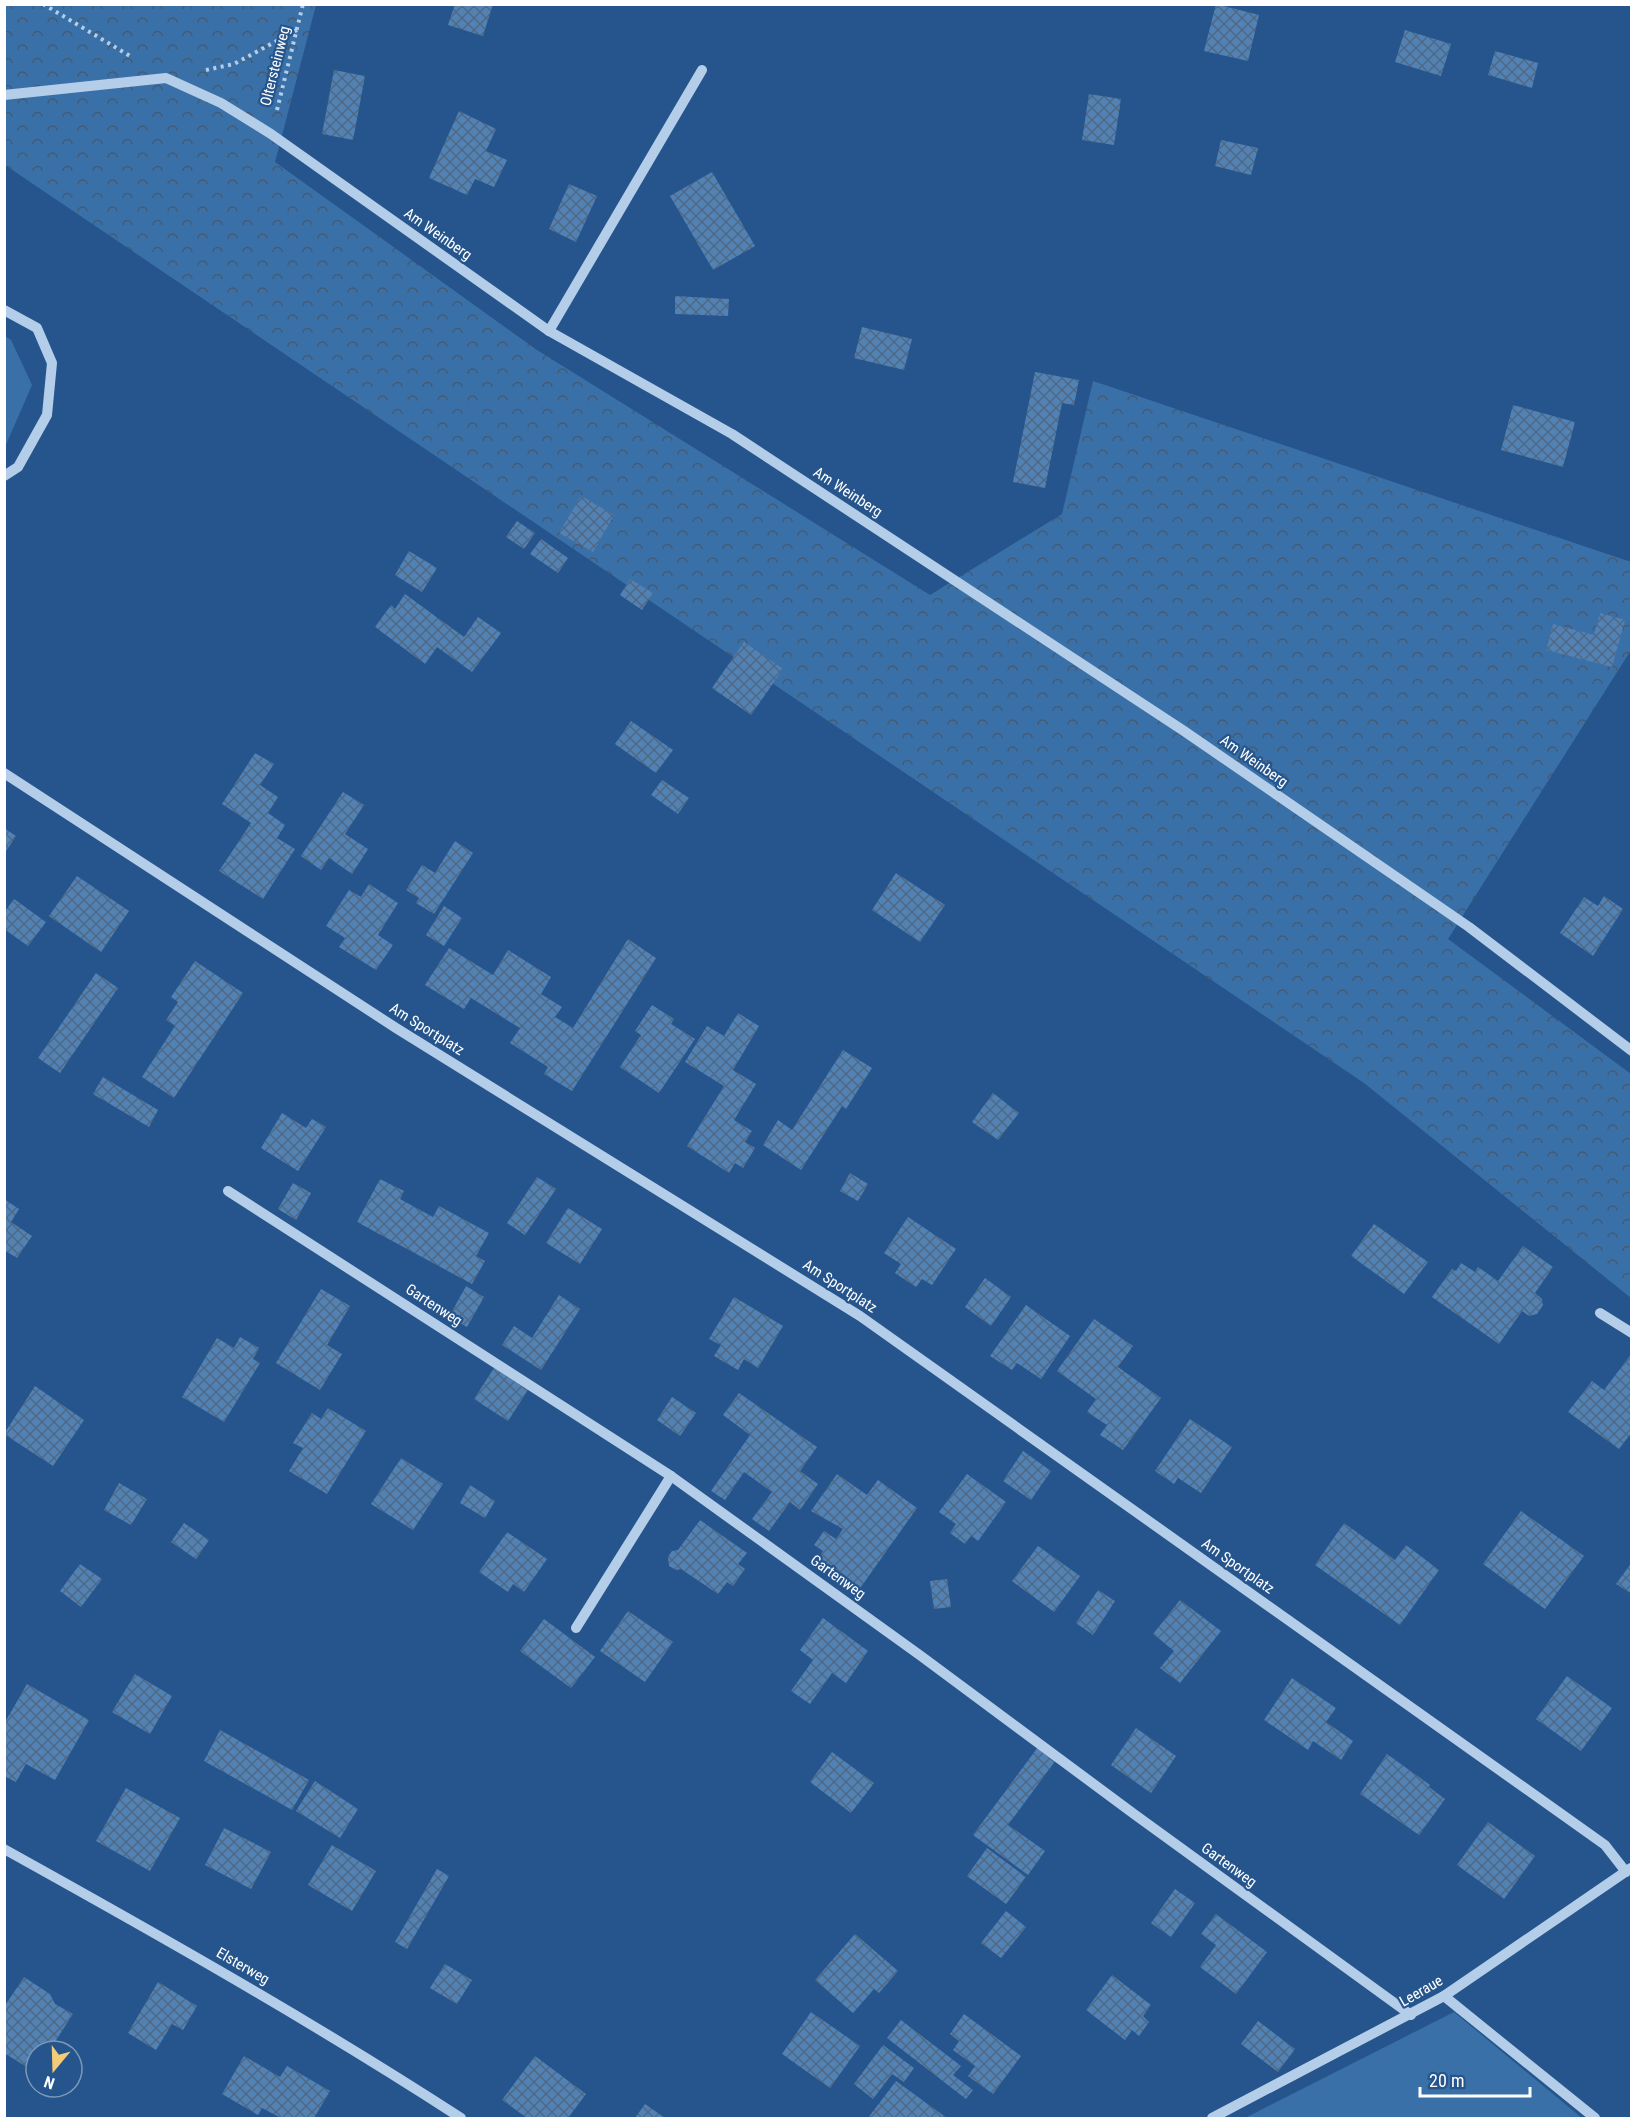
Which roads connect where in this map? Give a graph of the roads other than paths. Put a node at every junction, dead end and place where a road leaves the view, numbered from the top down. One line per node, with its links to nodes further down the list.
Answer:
1 (702, 69): 4 (street)
2 (4, 95): 4 (street, Am Weinberg)
3 (4, 310): 5 (street)
4 (549, 331): 7 (street, Am Weinberg)
5 (4, 476)
6 (4, 773): 14 (street, Am Sportplatz)
7 (1632, 1051)
8 (228, 1191): 11 (street, Gartenweg)
9 (1600, 1313): 10 (street)
10 (1632, 1333)
11 (671, 1476): 12 (street); 16 (street, Gartenweg)
12 (576, 1628)
13 (4, 1849): 17 (street, Elsterweg)
14 (1629, 1870): 15 (street, Leeraue)
15 (1444, 1996): 16 (street, Leeraue); 19 (street)
16 (1411, 2015): 18 (street, Leeraue)
17 (461, 2118)
18 (1212, 2118)
19 (1594, 2118)

